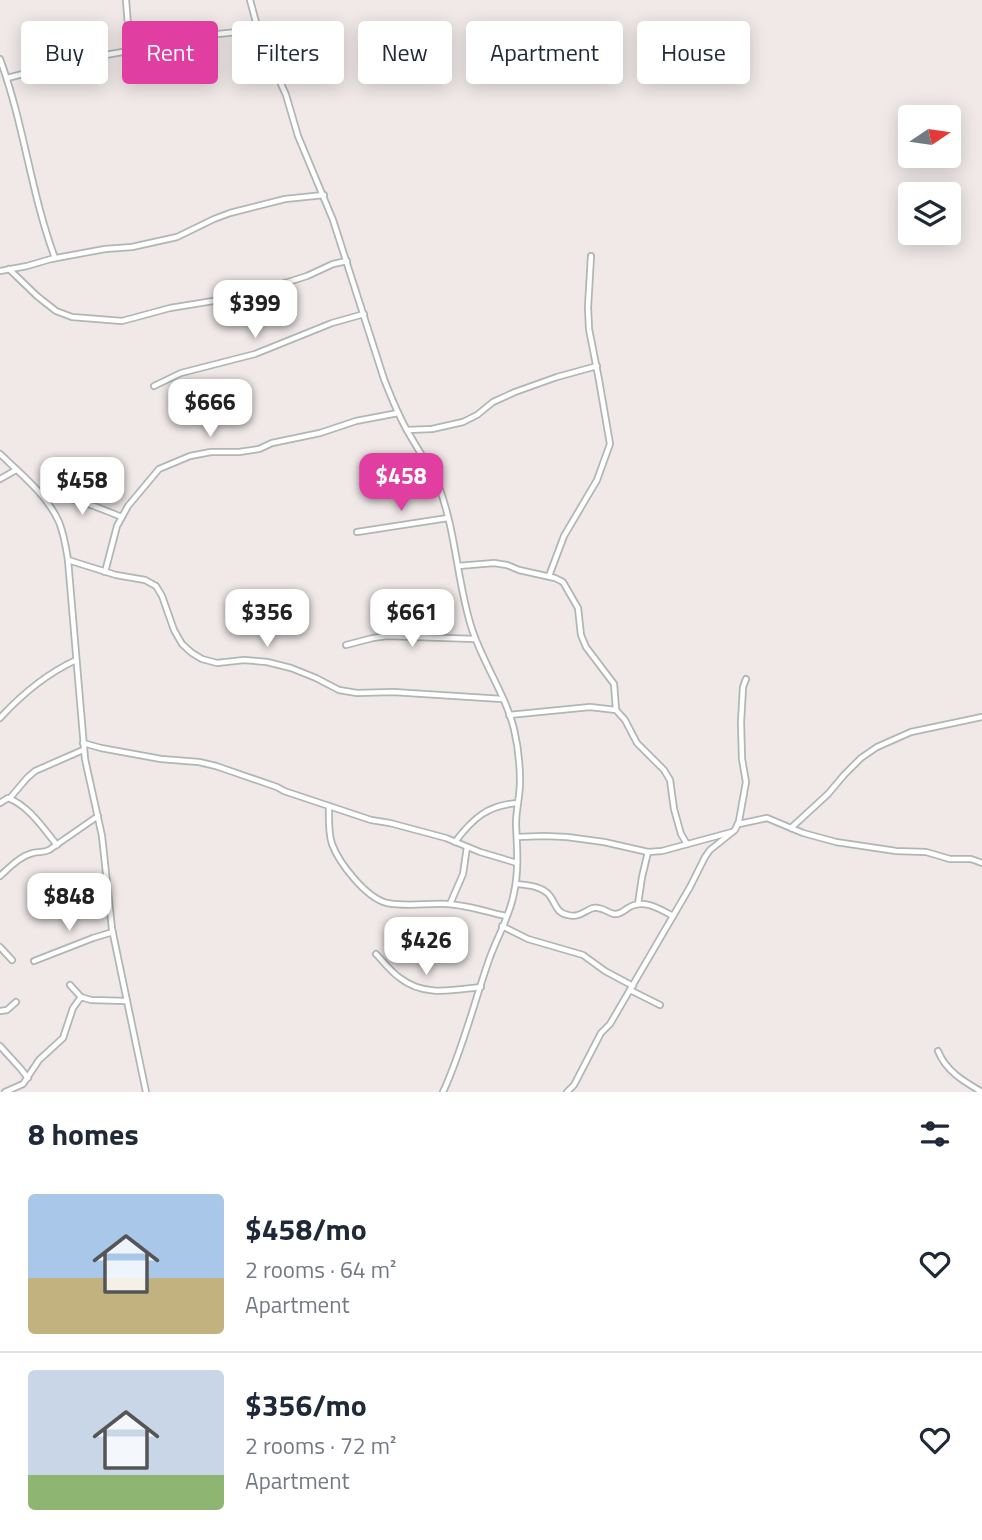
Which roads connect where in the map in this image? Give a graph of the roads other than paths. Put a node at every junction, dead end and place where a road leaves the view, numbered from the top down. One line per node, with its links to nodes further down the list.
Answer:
1 (126, 0): 3 (street)
2 (250, 0): 4 (street)
3 (128, 21)
4 (256, 21)
5 (122, 52): 7 (street)
6 (0, 59): 7 (street)
7 (7, 78): 11 (street)
8 (281, 84): 9 (street)
9 (324, 195): 11 (street); 12 (street)
10 (591, 256): 16 (street)
11 (55, 258): 13 (street)
12 (347, 261): 13 (street); 15 (street)
13 (9, 269): 14 (street)
14 (0, 271)
15 (364, 314): 17 (street); 18 (street)
16 (597, 366): 19 (street); 30 (street)
17 (153, 386)
18 (398, 412): 19 (street); 24 (street)
19 (407, 430): 25 (street)
20 (0, 454): 21 (street)
21 (16, 470): 22 (street); 23 (street)
22 (0, 479)
23 (44, 498): 24 (street); 27 (street)
24 (122, 517): 29 (street)
25 (448, 518): 26 (street); 28 (street)
26 (357, 532)
27 (68, 560): 29 (street); 33 (street)
28 (458, 566): 30 (street); 31 (street)
29 (105, 572): 35 (street)
30 (549, 576): 36 (street)
31 (475, 639): 32 (street); 35 (street)
32 (346, 645)
33 (76, 660): 39 (street); 40 (street)
34 (746, 679): 47 (street)
35 (502, 699): 37 (street)
36 (616, 710): 37 (street); 52 (street)
37 (509, 715): 44 (street)
38 (982, 717): 48 (street)
39 (0, 718)
40 (83, 743): 41 (street); 45 (street)
41 (84, 750): 42 (street); 46 (street)
42 (10, 799): 43 (street); 53 (street)
43 (0, 803)
44 (518, 803): 50 (street); 51 (street)
45 (329, 806): 51 (street); 60 (street)
46 (98, 816): 53 (street); 65 (street)
47 (738, 824): 48 (street); 49 (street)
48 (791, 828): 57 (street)
49 (734, 831): 52 (street); 63 (street)
50 (517, 837): 55 (street); 56 (street)
51 (455, 842): 54 (street)
52 (687, 844): 55 (street)
53 (57, 845): 58 (street)
54 (467, 847): 56 (street); 60 (street)
55 (648, 852): 61 (street)
56 (517, 863): 59 (street)
57 (982, 863)
58 (0, 876)
59 (516, 884): 61 (street); 62 (street)
60 (450, 904): 62 (street)
61 (638, 904): 63 (street)
62 (506, 916): 64 (street)
63 (673, 916): 72 (street)
64 (502, 926): 71 (street); 72 (street)
65 (113, 932): 69 (street); 74 (street)
66 (0, 947): 68 (street)
67 (376, 954): 71 (street)
68 (12, 960)
69 (34, 961)
70 (70, 985): 73 (street)
71 (481, 988): 83 (street)
72 (631, 988): 76 (street); 84 (street)
73 (81, 997): 74 (street); 80 (street)
74 (127, 1001): 82 (street)
75 (16, 1002): 77 (street)
76 (660, 1005)
77 (0, 1011)
78 (0, 1046): 80 (street)
79 (938, 1051): 85 (street)
80 (28, 1078): 81 (street)
81 (5, 1092)
82 (146, 1092)
83 (443, 1092)
84 (567, 1092)
85 (982, 1092)

